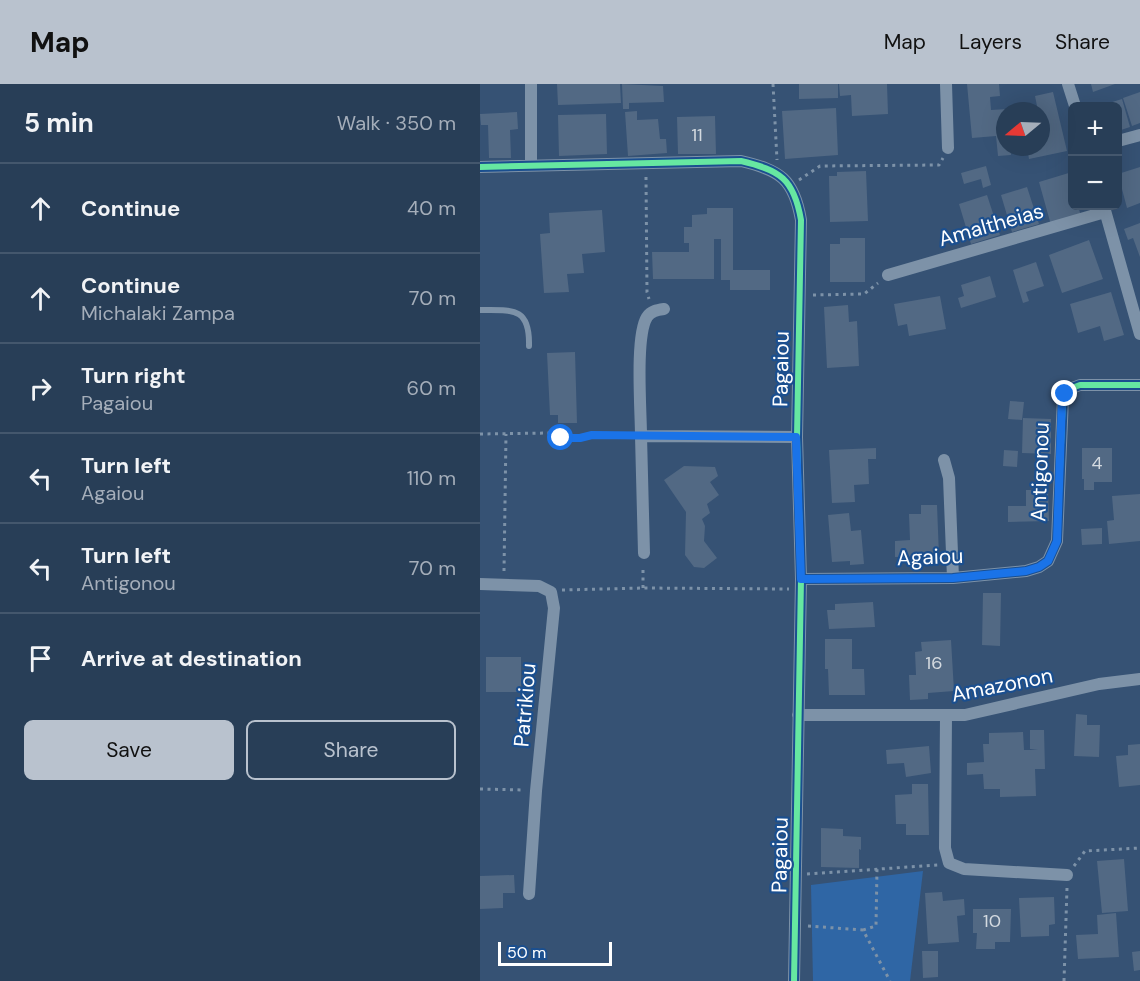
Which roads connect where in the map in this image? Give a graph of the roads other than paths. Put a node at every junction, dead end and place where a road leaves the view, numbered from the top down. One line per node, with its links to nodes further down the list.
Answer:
1 (531, 84): 8 (street)
2 (946, 84): 7 (street)
3 (1068, 84): 4 (street)
4 (1074, 102)
5 (1140, 135): 6 (street)
6 (1122, 140)
7 (948, 148)
8 (531, 165): 9 (street, Pagaiou); 19 (street, Pagaiou)
9 (480, 167)
10 (1101, 210): 12 (street, Amaltheias)
11 (1104, 210): 15 (street)
12 (888, 275)
13 (664, 309): 18 (street)
14 (480, 310): 16 (lane)
15 (1140, 334)
16 (529, 346)
17 (1140, 385): 21 (street, Antigonou)
18 (641, 436): 19 (street); 22 (street)
19 (796, 437): 25 (street, Pagaiou)
20 (944, 460): 23 (street)
21 (1053, 552): 23 (street, Agaiou)
22 (644, 553)
23 (953, 578): 25 (street, Agaiou)
24 (480, 584): 30 (street, Patrikiou)
25 (800, 584): 27 (street, Pagaiou)
26 (1140, 679): 28 (street, Amazonon)
27 (798, 715): 28 (street, Amazonon); 31 (street, Pagaiou)
28 (946, 716): 29 (street)
29 (1067, 875)
30 (529, 894)
31 (794, 981)

